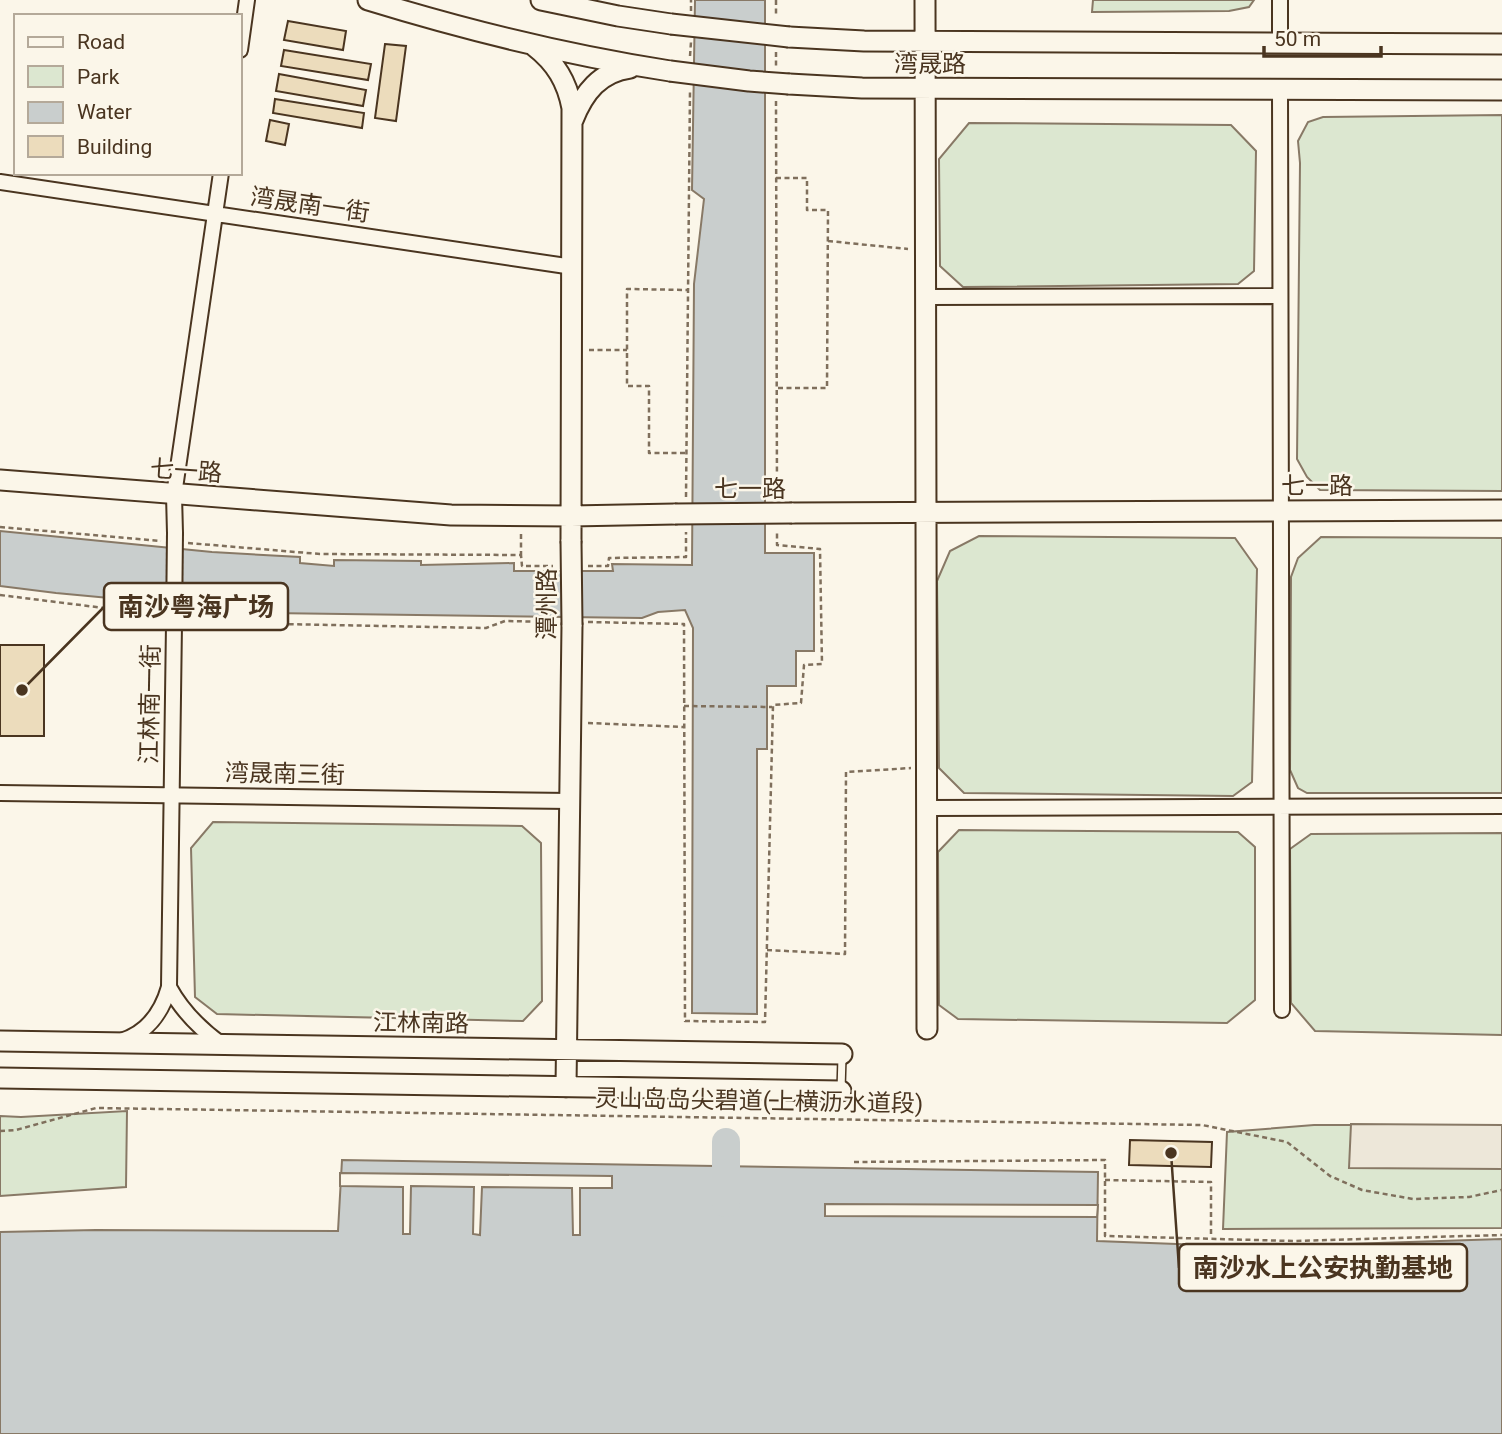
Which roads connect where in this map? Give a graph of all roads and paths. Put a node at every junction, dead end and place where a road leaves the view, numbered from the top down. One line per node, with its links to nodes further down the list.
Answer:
1 (247, 0): 10 (street)
2 (368, 0): 15 (main road, 湾晟路)
3 (541, 0): 9 (main road, 湾晟路)
4 (597, 0): 9 (main road)
5 (691, 0): 8 (path)
6 (925, 0): 12 (main road)
7 (1280, 0): 13 (street)
8 (691, 14)
9 (618, 16): 12 (main road, 湾晟路, bridge)
10 (242, 36)
11 (691, 41): 16 (path)
12 (925, 41): 13 (main road, 湾晟路); 19 (main road)
13 (1280, 43): 14 (main road, 湾晟路)
14 (1502, 44)
15 (534, 46): 17 (main road, 湾晟路); 22 (main road, 潭州路)
16 (690, 55)
17 (640, 67): 19 (main road, 湾晟路, bridge); 22 (main road)
18 (690, 83): 30 (path)
19 (925, 88): 20 (main road, 湾晟路); 28 (main road)
20 (1280, 90): 21 (main road, 湾晟路); 31 (street)
21 (1502, 90)
22 (573, 121): 29 (main road, 潭州路)
23 (221, 175): 26 (street, 江林南一街)
24 (776, 178): 27 (path)
25 (0, 182): 26 (street, 湾晟南一街)
26 (215, 214): 29 (street, 湾晟南一街); 38 (street, 江林南一街)
27 (828, 240): 28 (path); 35 (path)
28 (925, 250): 32 (main road)
29 (573, 267): 33 (main road, 潭州路)
30 (688, 290): 34 (path); 36 (path)
31 (1280, 296): 32 (street); 41 (street)
32 (925, 297): 42 (main road)
33 (572, 350): 34 (path); 44 (main road, 潭州路)
34 (627, 350): 36 (path)
35 (777, 388)
36 (687, 453): 39 (path)
37 (0, 480): 38 (main road, 七一路)
38 (174, 495): 43 (main road, 七一路); 47 (street, 江林南一街)
39 (680, 509): 42 (main road, 七一路, bridge); 44 (main road, 七一路)
40 (1502, 510): 41 (main road, 七一路)
41 (1281, 511): 42 (main road, 七一路); 64 (street)
42 (926, 513): 59 (main road)
43 (521, 516): 44 (main road, 七一路); 48 (path)
44 (571, 516): 54 (main road, 潭州路, bridge)
45 (0, 527): 47 (path)
46 (686, 531): 50 (path)
47 (174, 539): 48 (path); 53 (street, 江林南一街, bridge)
48 (521, 555): 49 (path)
49 (559, 566)
50 (583, 566)
51 (0, 594): 52 (path)
52 (161, 615)
53 (181, 621): 54 (path); 61 (street, 江林南一街)
54 (573, 623): 55 (path); 57 (main road, 潭州路)
55 (684, 706): 56 (path); 58 (path)
56 (773, 707)
57 (571, 722): 58 (path); 62 (main road, 潭州路)
58 (684, 727): 69 (path)
59 (926, 766): 65 (main road); 66 (path)
60 (0, 793): 61 (street, 湾晟南三街)
61 (171, 795): 62 (street, 湾晟南三街); 67 (street, 江林南一街)
62 (570, 801): 74 (main road, 潭州路)
63 (1502, 806): 64 (street)
64 (1282, 807): 65 (street); 68 (street)
65 (926, 808): 70 (main road)
66 (767, 950)
67 (169, 987): 72 (street); 73 (street)
68 (1282, 1010)
69 (765, 1022)
70 (927, 1029)
71 (0, 1041): 72 (main road, 江林南路)
72 (116, 1043): 73 (main road, 江林南路)
73 (221, 1044): 74 (main road, 江林南路)
74 (566, 1049): 75 (main road, 江林南路); 77 (main road, 潭州路)
75 (842, 1054): 78 (lane)
76 (0, 1078): 77 (main road)
77 (566, 1087): 78 (main road)
78 (841, 1091)
79 (0, 1131): 82 (path, 灵山岛岛尖碧道(上横沥水道段))
80 (854, 1162): 81 (path)
81 (1105, 1180): 84 (path); 84 (path)
82 (1502, 1190)
83 (1502, 1234): 84 (path)
84 (1211, 1239)

